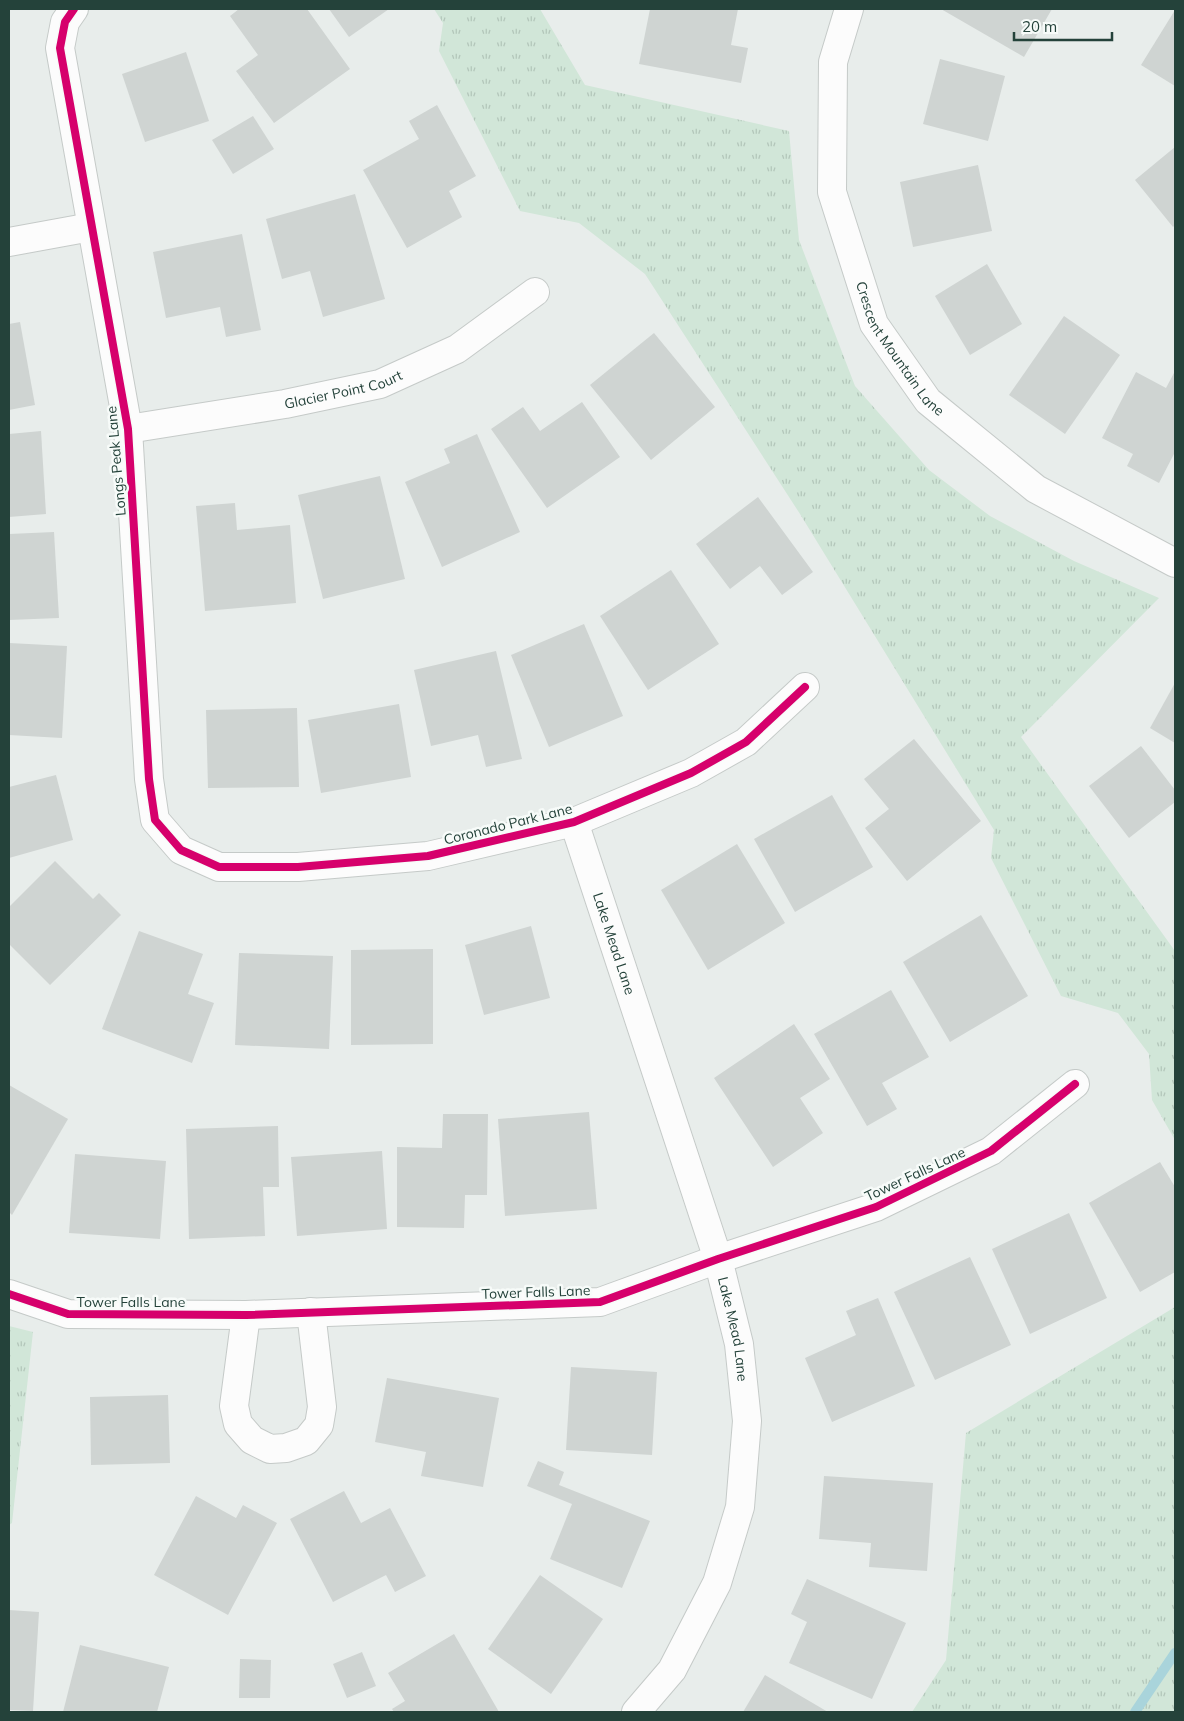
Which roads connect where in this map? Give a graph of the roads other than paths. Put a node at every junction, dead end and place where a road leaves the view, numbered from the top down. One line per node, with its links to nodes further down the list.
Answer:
1 (74, 9): 3 (street, Longs Peak Lane)
2 (849, 9): 7 (street, Crescent Mountain Lane)
3 (91, 228): 4 (street); 6 (street, Longs Peak Lane)
4 (9, 242)
5 (536, 292): 6 (street, Glacier Point Court)
6 (128, 429): 10 (street, Longs Peak Lane)
7 (1175, 563)
8 (805, 687): 9 (street, Coronado Park Lane)
9 (574, 822): 10 (street, Coronado Park Lane); 12 (street, Lake Mead Lane)
10 (181, 850)
11 (1075, 1084): 12 (street, Tower Falls Lane)
12 (718, 1260): 14 (street, Tower Falls Lane); 16 (street, Lake Mead Lane)
13 (9, 1294): 15 (street, Tower Falls Lane)
14 (311, 1312): 15 (street, Tower Falls Lane); 15 (street)
15 (246, 1315)
16 (636, 1712)

